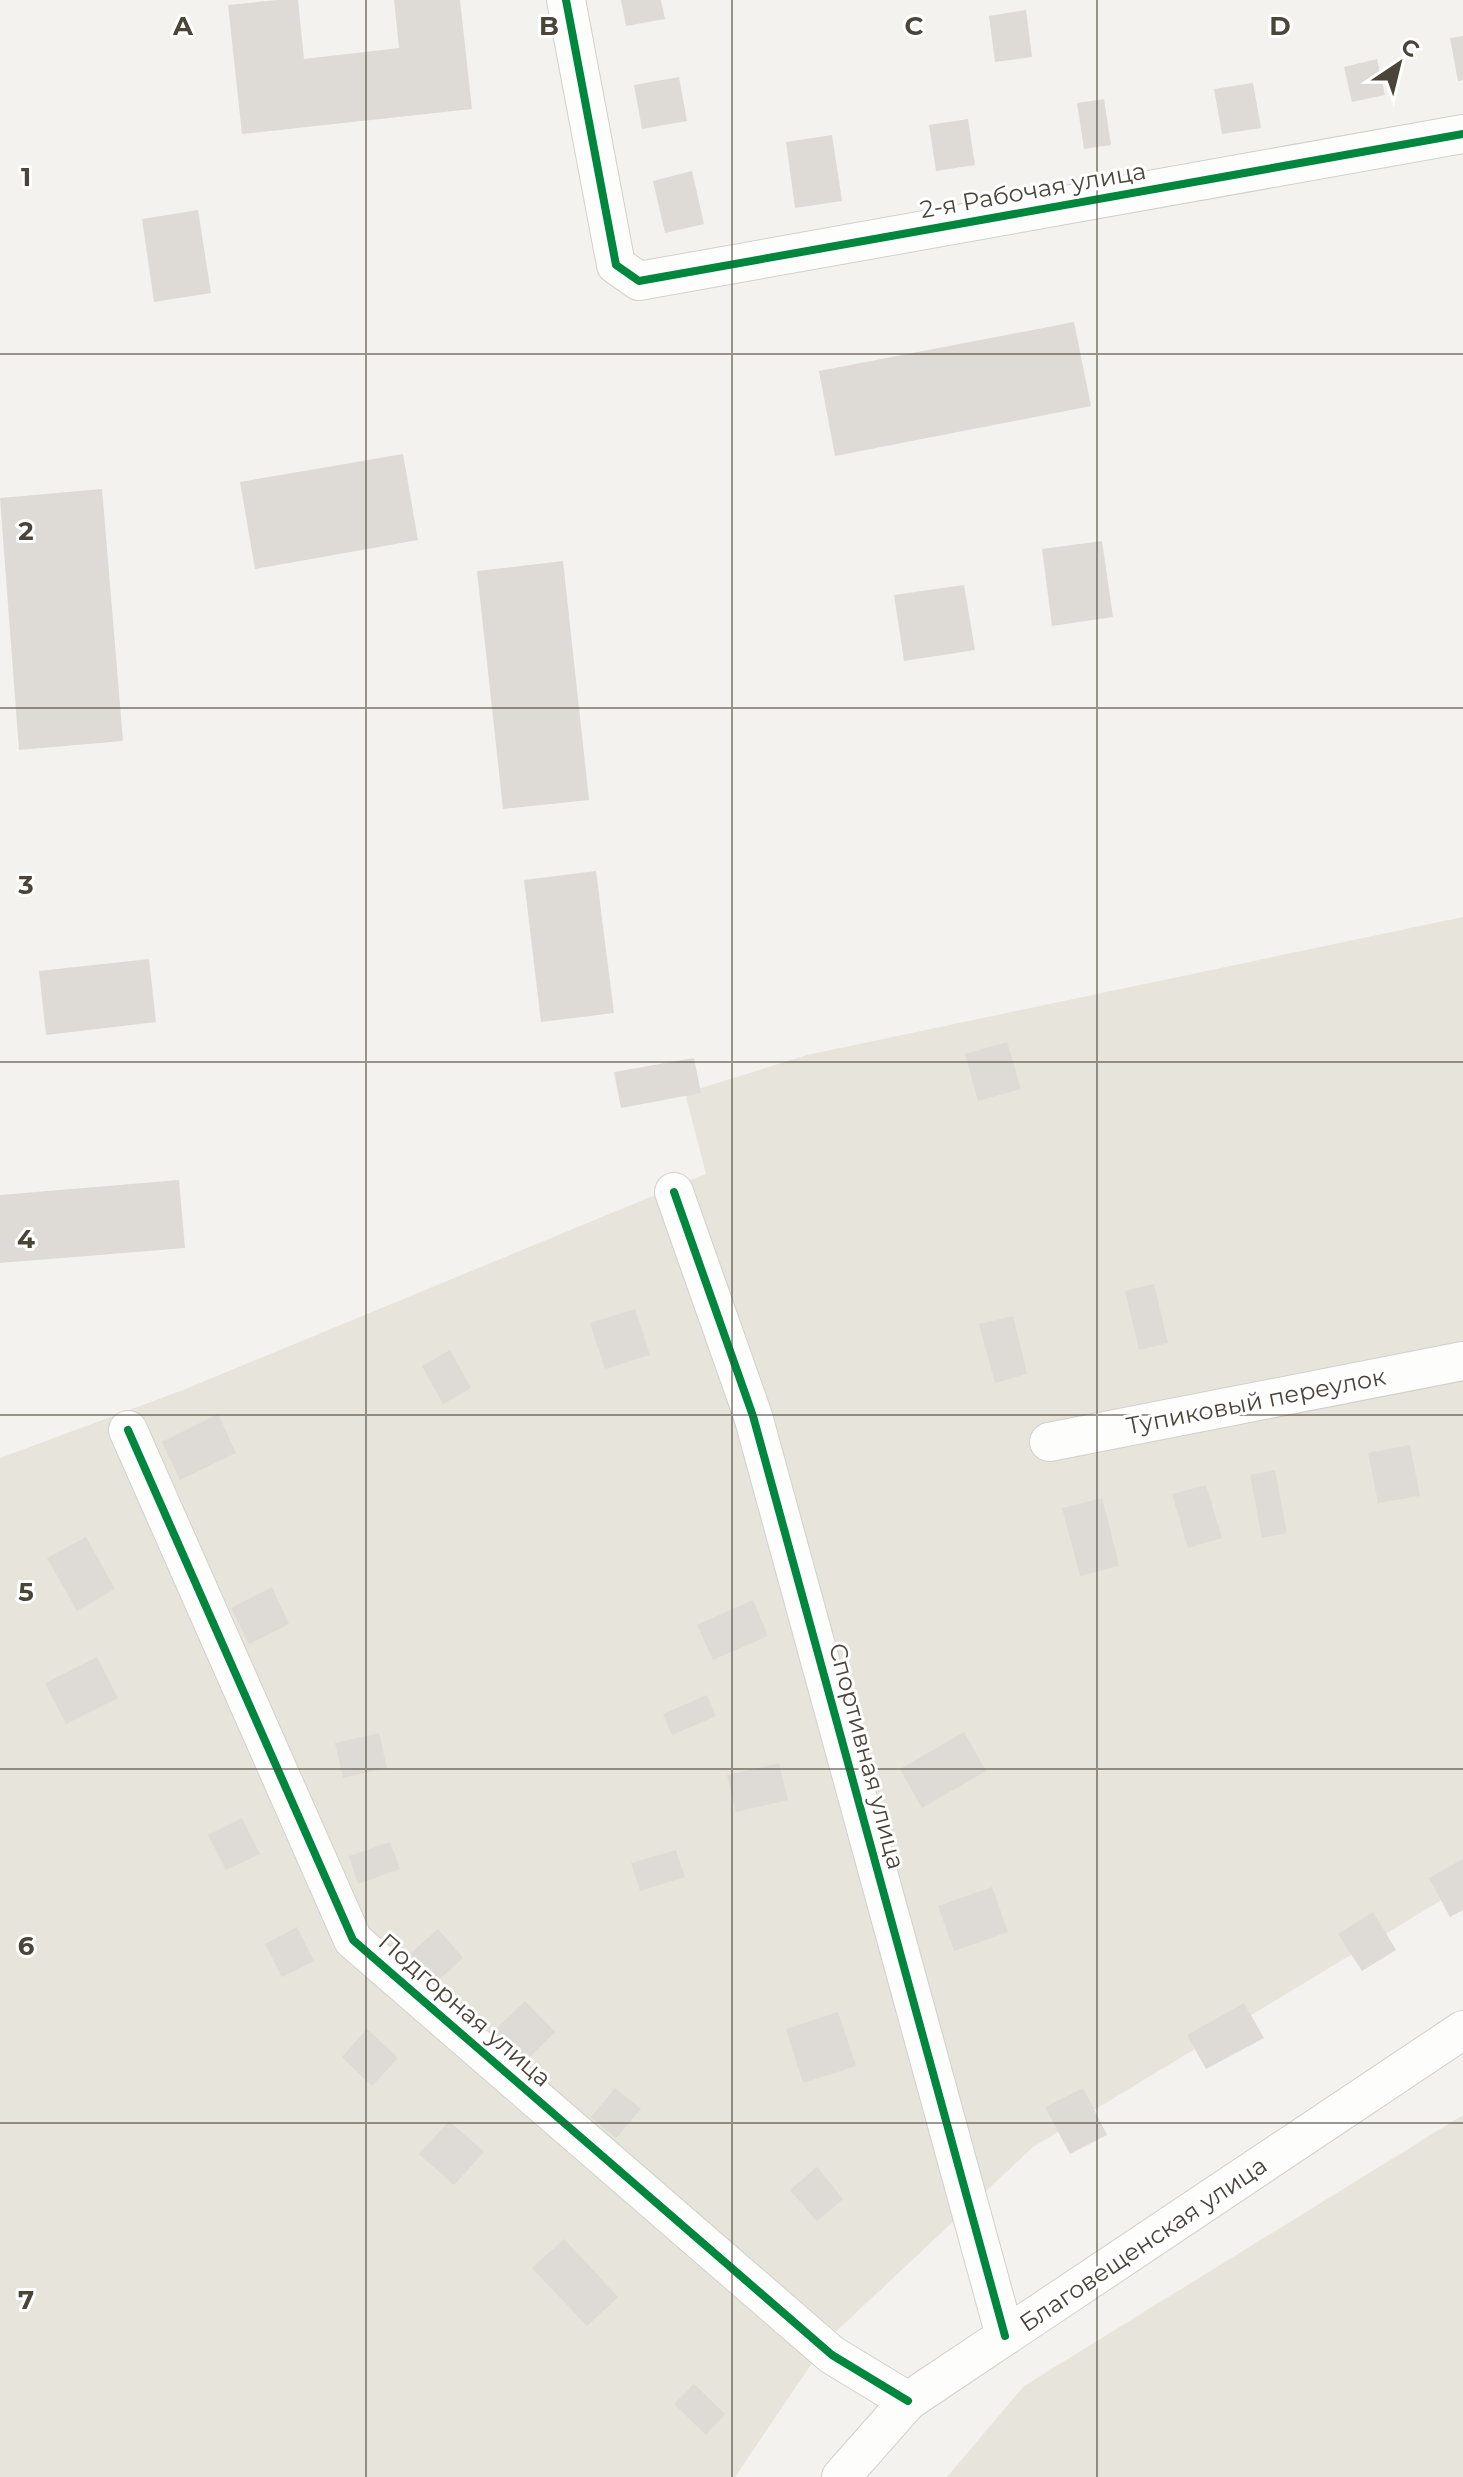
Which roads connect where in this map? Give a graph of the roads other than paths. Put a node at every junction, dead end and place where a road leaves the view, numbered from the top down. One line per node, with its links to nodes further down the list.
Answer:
1 (566, 0): 2 (street, 2-я Рабочая улица)
2 (1463, 134)
3 (674, 1192): 8 (street, Спортивная улица)
4 (1463, 1361): 6 (street, Тупиковый переулок)
5 (128, 1430): 9 (street, Подгорная улица)
6 (1049, 1442)
7 (1463, 2030): 8 (street, Благовещенская улица)
8 (1005, 2336): 9 (street, Благовещенская улица)
9 (908, 2401): 10 (street, Благовещенская улица)
10 (841, 2477)

